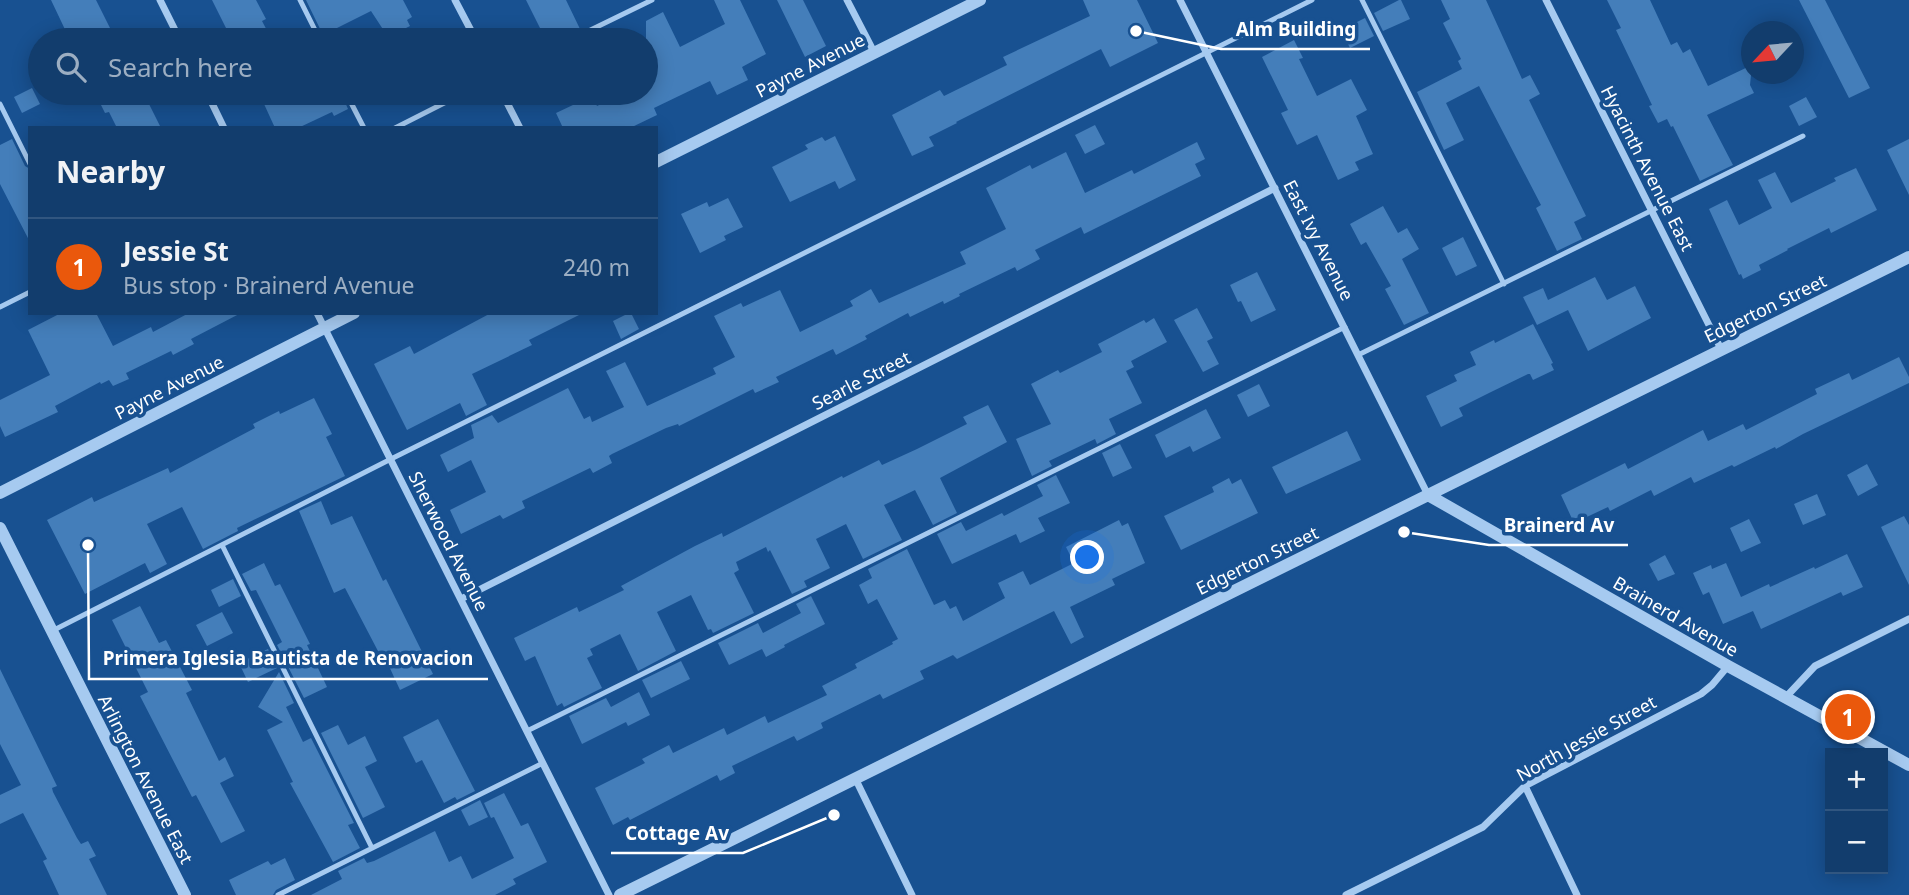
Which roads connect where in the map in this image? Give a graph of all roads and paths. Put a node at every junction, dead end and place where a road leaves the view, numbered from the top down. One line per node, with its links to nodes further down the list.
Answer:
1 (160, 0): 11 (street)
2 (300, 0): 12 (lane)
3 (456, 0): 13 (street)
4 (650, 0): 14 (lane)
5 (847, 0): 15 (street)
6 (980, 0): 15 (street, Payne Avenue)
7 (1180, 0): 16 (street, East Ivy Avenue)
8 (1312, 0): 16 (lane)
9 (1362, 0): 32 (lane)
10 (1546, 0): 30 (street, Hyacinth Avenue East)
11 (174, 28)
12 (314, 28)
13 (470, 28)
14 (594, 28)
15 (874, 52): 28 (street, Payne Avenue)
16 (1207, 53): 29 (street, East Ivy Avenue); 41 (lane)
17 (0, 104): 27 (lane)
18 (212, 105): 22 (street)
19 (352, 105): 23 (lane)
20 (440, 105): 24 (lane)
21 (508, 105): 25 (street)
22 (223, 126)
23 (363, 126)
24 (399, 126)
25 (519, 126)
26 (1803, 136): 30 (lane)
27 (28, 160)
28 (658, 161)
29 (1275, 188): 37 (street, East Ivy Avenue); 46 (street, Searle Street)
30 (1652, 212): 32 (lane); 39 (street, Hyacinth Avenue East)
31 (1909, 257): 39 (street, Edgerton Street)
32 (1504, 284): 40 (lane)
33 (28, 293): 34 (lane)
34 (0, 307)
35 (318, 315): 38 (street, Sherwood Avenue)
36 (350, 315): 38 (street, Payne Avenue)
37 (1345, 327): 40 (street, East Ivy Avenue); 51 (lane)
38 (324, 328): 41 (street, Sherwood Avenue); 42 (street, Payne Avenue)
39 (1721, 349): 43 (street, Edgerton Street)
40 (1358, 355): 43 (street, East Ivy Avenue)
41 (391, 460): 45 (lane); 46 (street, Sherwood Avenue)
42 (0, 493)
43 (1428, 495): 49 (street, Brainerd Avenue); 54 (street, Edgerton Street)
44 (0, 528): 48 (street, Arlington Avenue East)
45 (222, 545): 48 (lane); 56 (lane)
46 (461, 599): 51 (street, Sherwood Avenue)
47 (1909, 620): 50 (street)
48 (52, 631): 57 (street, Arlington Avenue East)
49 (1728, 666): 50 (street, Brainerd Avenue); 55 (street, North Jessie Street)
50 (1786, 698): 53 (street, Brainerd Avenue)
51 (527, 731): 52 (street, Sherwood Avenue)
52 (543, 763): 56 (lane); 59 (street, Sherwood Avenue)
53 (1909, 765)
54 (856, 780): 60 (street, Edgerton Street); 61 (street)
55 (1525, 786): 62 (street, North Jessie Street); 63 (street)
56 (372, 848): 58 (lane)
57 (185, 895)
58 (278, 895)
59 (609, 895)
60 (620, 895)
61 (912, 895)
62 (1346, 895)
63 (1577, 895)

